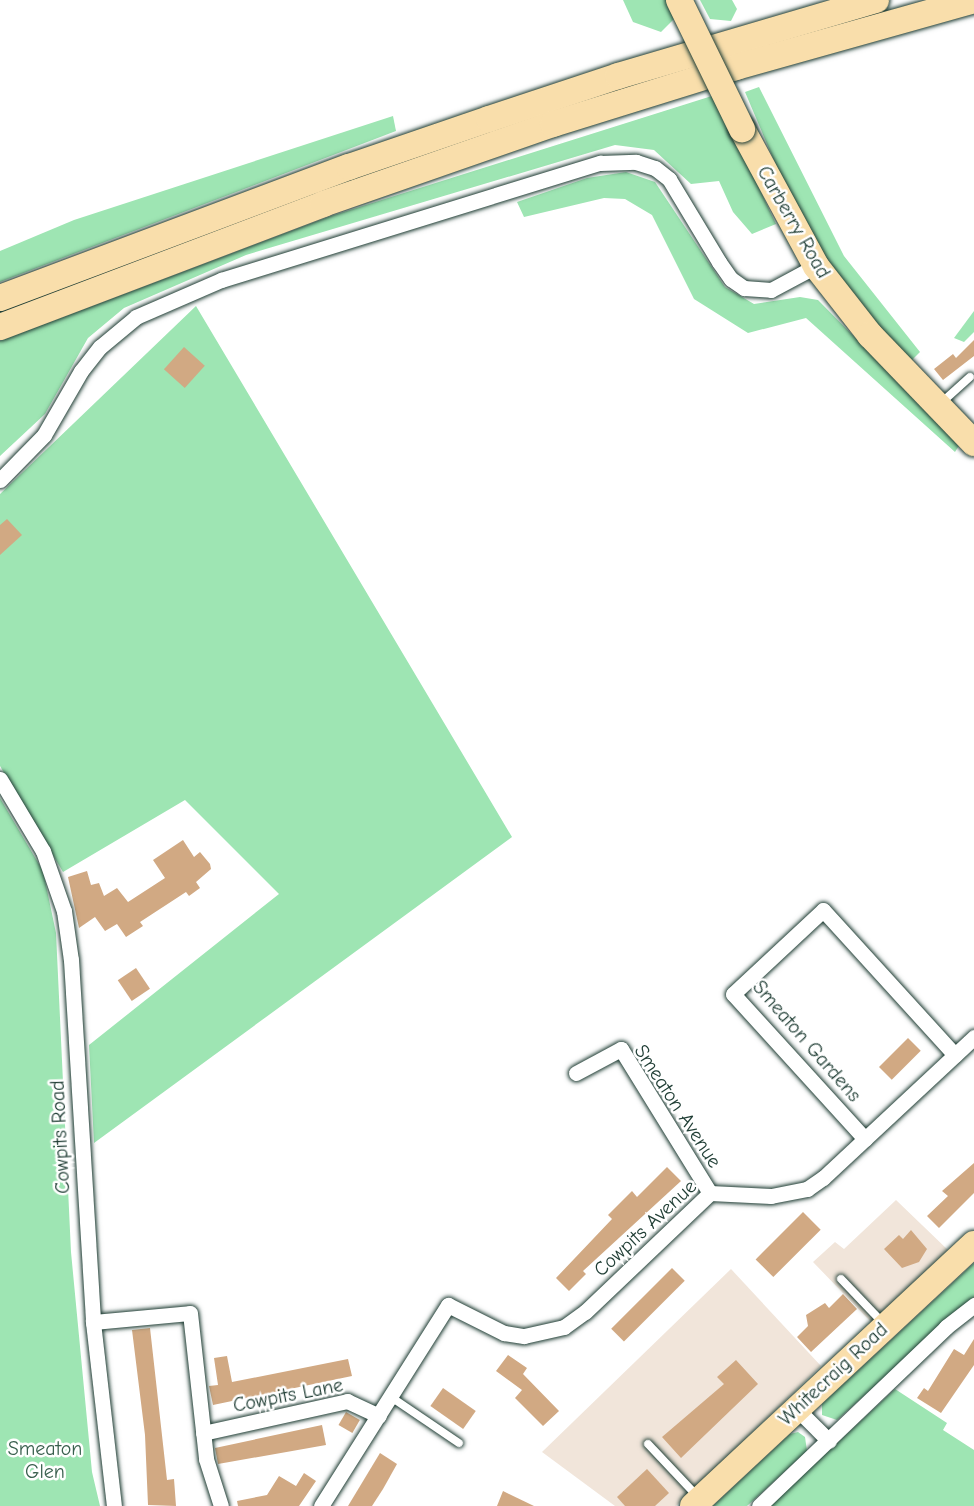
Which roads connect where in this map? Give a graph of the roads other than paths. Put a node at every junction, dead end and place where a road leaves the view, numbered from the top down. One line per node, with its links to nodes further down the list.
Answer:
1 (679, 0): 4 (main road, Carberry Road, bridge)
2 (876, 0): 5 (main road)
3 (974, 0): 6 (main road)
4 (816, 266): 8 (main road, Carberry Road); 10 (street)
5 (0, 298)
6 (0, 327)
7 (970, 377): 8 (lane)
8 (938, 406): 9 (main road, Carberry Road)
9 (974, 443)
10 (0, 480)
11 (0, 779): 20 (street, Cowpits Road)
12 (974, 1036): 13 (street, Cowpits Avenue)
13 (955, 1055): 15 (street, Cowpits Avenue); 15 (street, Smeaton Gardens)
14 (576, 1073): 16 (street, Smeaton Avenue)
15 (865, 1139): 16 (street, Cowpits Avenue)
16 (710, 1193): 22 (street, Cowpits Avenue)
17 (974, 1244): 21 (main road, Whitecraig Road)
18 (841, 1279): 21 (lane)
19 (974, 1305): 26 (street)
20 (93, 1322): 25 (street); 30 (street, Cowpits Road)
21 (885, 1326): 23 (main road, Whitecraig Road)
22 (391, 1397): 24 (street); 27 (lane)
23 (797, 1409): 26 (street); 29 (main road, Whitecraig Road)
24 (379, 1416): 25 (street, Cowpits Lane); 32 (street)
25 (203, 1433): 31 (street)
26 (829, 1441): 33 (street)
27 (459, 1443)
28 (648, 1444): 29 (lane)
29 (697, 1503)
30 (114, 1506)
31 (221, 1506)
32 (321, 1506)
33 (759, 1506)

